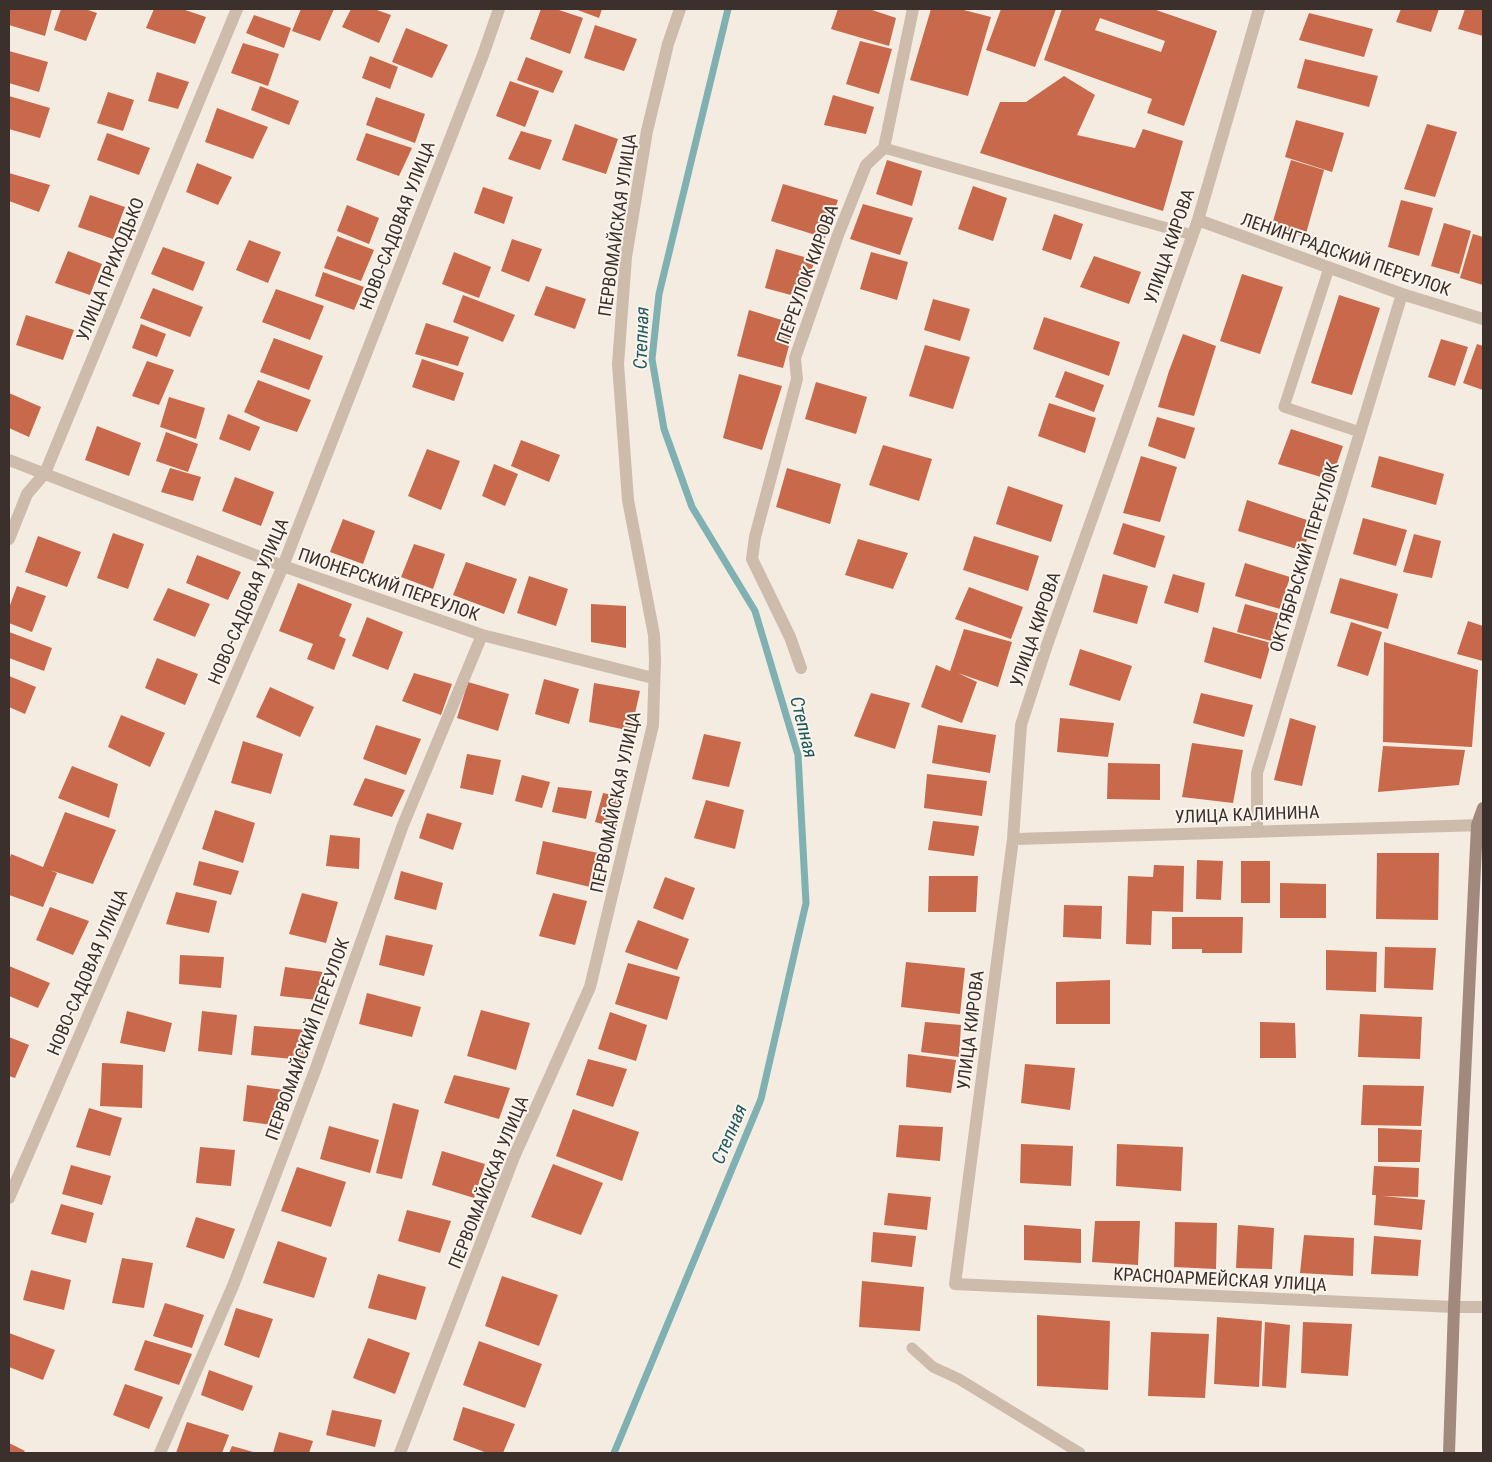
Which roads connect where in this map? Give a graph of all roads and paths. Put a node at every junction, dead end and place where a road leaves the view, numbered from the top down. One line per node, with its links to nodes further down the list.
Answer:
1 (237, 9): 14 (street, УЛИЦА ПРИХОДЬКО)
2 (499, 9): 16 (street, НОВО-САДОВАЯ УЛИЦА)
3 (680, 9): 19 (street, ПЕРВОМАЙСКАЯ УЛИЦА)
4 (913, 9): 6 (street)
5 (1259, 9): 7 (street, УЛИЦА КИРОВА)
6 (884, 148): 8 (lane); 18 (street, ПЕРЕУЛОК КИРОВА)
7 (1198, 220): 8 (street, УЛИЦА КИРОВА); 9 (street, ЛЕНИНГРАДСКИЙ ПЕРЕУЛОК)
8 (1192, 235): 23 (street, УЛИЦА КИРОВА)
9 (1329, 268): 10 (street, ЛЕНИНГРАДСКИЙ ПЕРЕУЛОК); 12 (lane)
10 (1402, 294): 11 (street, ЛЕНИНГРАДСКИЙ ПЕРЕУЛОК); 12 (street, ОКТЯБРЬСКИЙ ПЕРЕУЛОК)
11 (1483, 319)
12 (1360, 432): 22 (street, ОКТЯБРЬСКИЙ ПЕРЕУЛОК)
13 (9, 460): 14 (street, ПИОНЕРСКИЙ ПЕРЕУЛОК)
14 (45, 473): 15 (street, УЛИЦА ПРИХОДЬКО); 16 (street, ПИОНЕРСКИЙ ПЕРЕУЛОК)
15 (9, 539)
16 (283, 566): 17 (street, ПИОНЕРСКИЙ ПЕРЕУЛОК); 24 (street, НОВО-САДОВАЯ УЛИЦА)
17 (482, 635): 19 (street, ПИОНЕРСКИЙ ПЕРЕУЛОК); 29 (street, ПЕРВОМАЙСКИЙ ПЕРЕУЛОК)
18 (801, 668)
19 (654, 678): 30 (street, ПЕРВОМАЙСКАЯ УЛИЦА)
20 (1483, 808): 21 (main road)
21 (1480, 825): 22 (street, УЛИЦА КАЛИНИНА); 26 (main road)
22 (1257, 832): 23 (street, УЛИЦА КАЛИНИНА)
23 (1013, 839): 25 (street, УЛИЦА КИРОВА)
24 (9, 1198)
25 (955, 1284): 26 (street, КРАСНОАРМЕЙСКАЯ УЛИЦА)
26 (1454, 1307): 27 (street, КРАСНОАРМЕЙСКАЯ УЛИЦА); 32 (main road)
27 (1483, 1307)
28 (912, 1348): 31 (lane)
29 (160, 1453)
30 (400, 1453)
31 (1080, 1453)
32 (1449, 1453)

